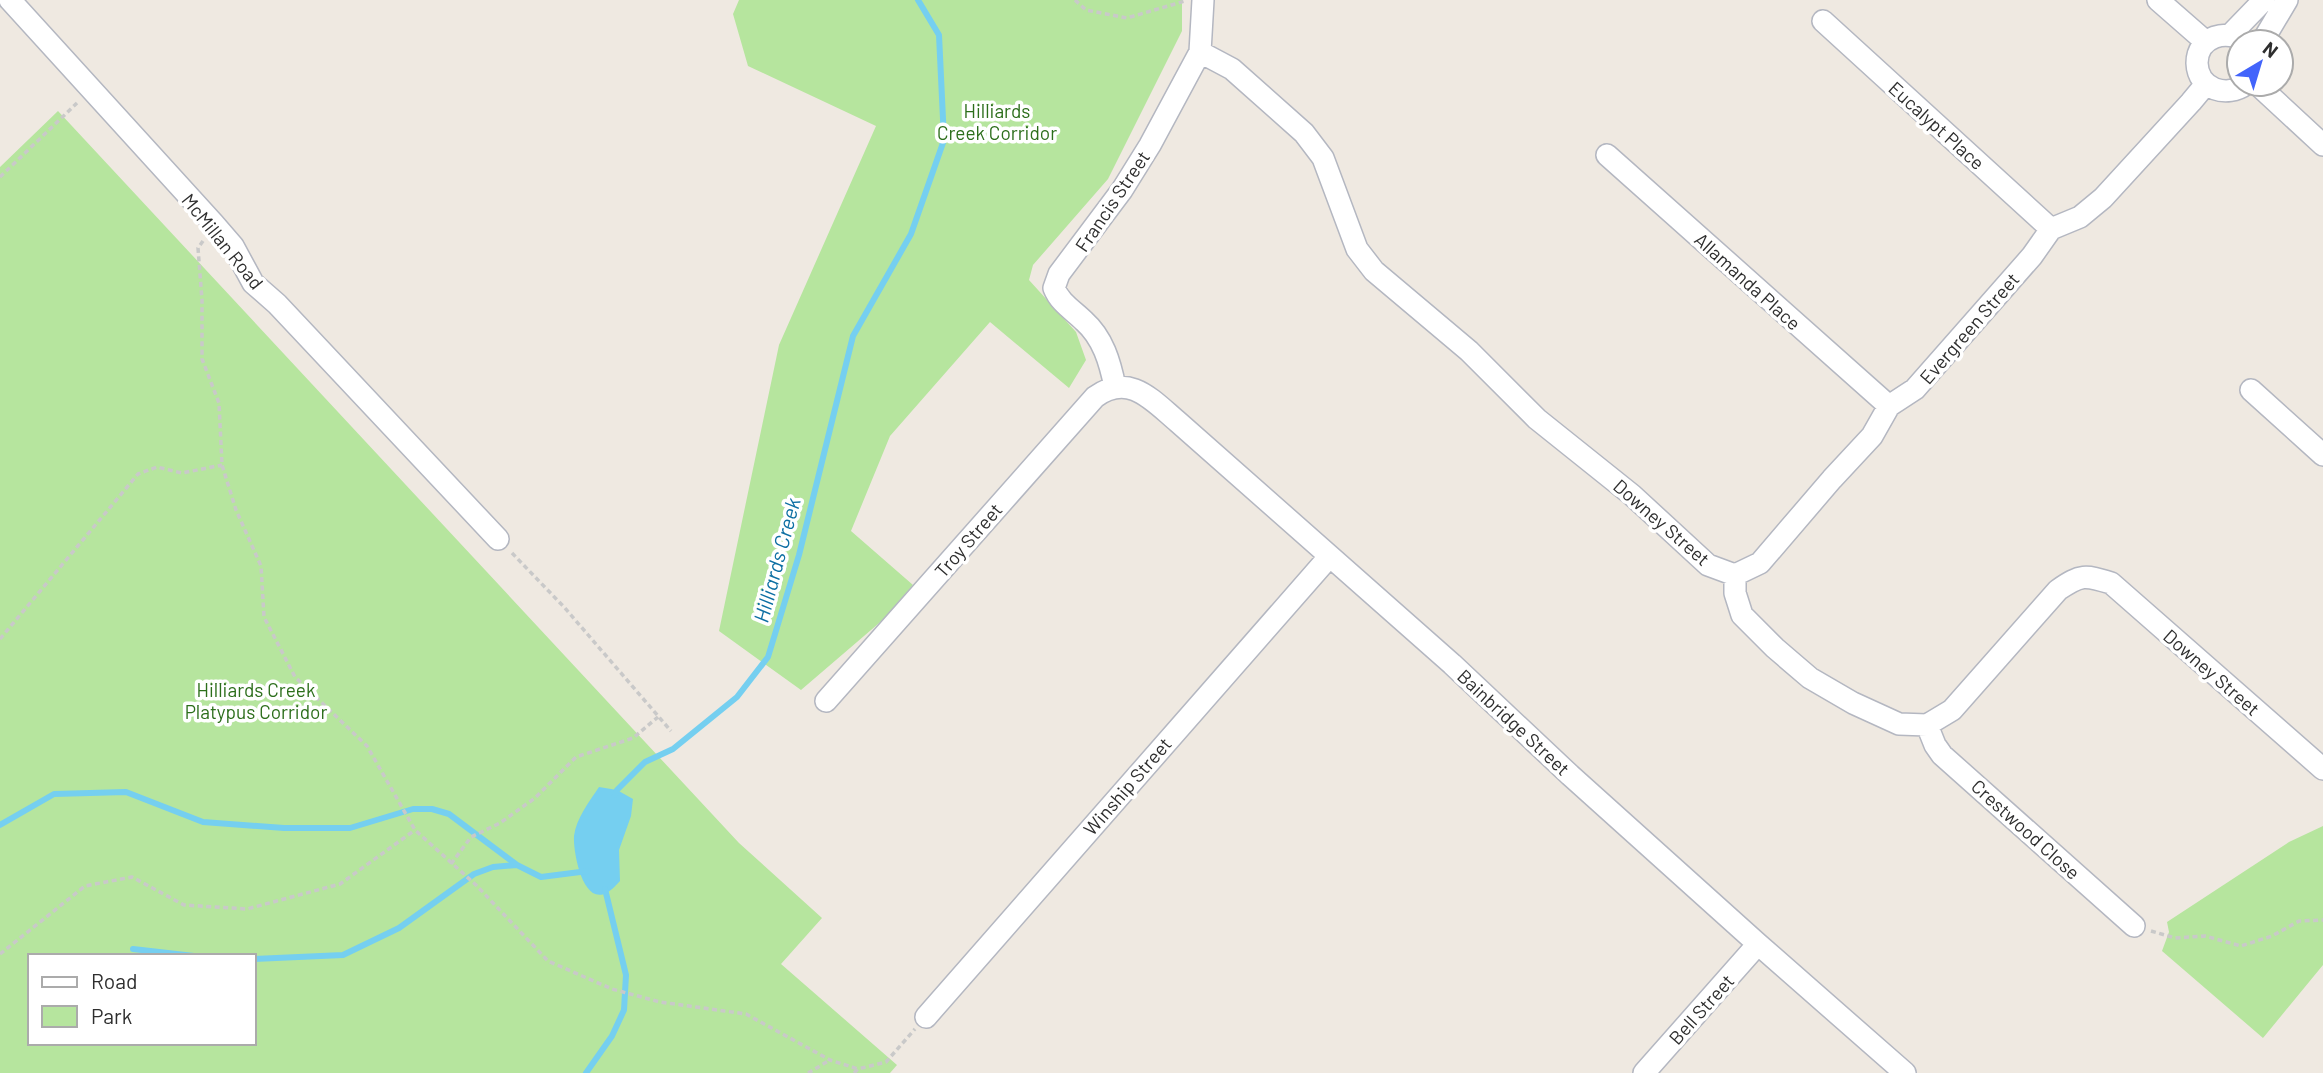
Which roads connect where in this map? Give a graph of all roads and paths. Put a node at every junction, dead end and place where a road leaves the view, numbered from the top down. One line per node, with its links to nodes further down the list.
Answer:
1 (10, 0): 15 (street, McMillan Road)
2 (1075, 0): 3 (path)
3 (1188, 0)
4 (1203, 0): 13 (street, Francis Street)
5 (2158, 0): 12 (street)
6 (2264, 0): 9 (street)
7 (2287, 0): 10 (street)
8 (1823, 21): 22 (street, Eucalypt Place)
9 (2246, 28)
10 (2270, 28)
11 (2225, 35): 12 (street)
12 (2206, 42): 14 (street)
13 (1200, 52): 23 (street, Francis Street); 30 (street, Downey Street)
14 (2206, 84): 16 (street); 22 (street)
15 (91, 89): 20 (path); 21 (street, McMillan Road)
16 (2225, 92)
17 (2272, 98): 18 (street)
18 (2323, 145)
19 (1607, 155): 25 (street, Allamanda Place)
20 (0, 177)
21 (214, 224): 27 (path); 28 (street, McMillan Road)
22 (2050, 229): 25 (street, Evergreen Street)
23 (1115, 387): 29 (street, Bainbridge Street); 32 (street, Troy Street)
24 (2251, 390): 26 (street)
25 (1889, 406): 30 (street, Evergreen Street)
26 (2323, 455)
27 (222, 464): 31 (path); 37 (path)
28 (498, 539): 33 (path)
29 (1329, 556): 41 (street, Bainbridge Street); 43 (street, Winship Street)
30 (1735, 575): 34 (street)
31 (0, 639)
32 (826, 701)
33 (658, 717): 35 (path); 38 (path)
34 (1927, 725): 36 (street, Downey Street); 40 (street, Crestwood Close)
35 (671, 731)
36 (2323, 769)
37 (415, 830): 38 (path); 42 (path)
38 (451, 864): 44 (path)
39 (2323, 920): 40 (path)
40 (2134, 926)
41 (1758, 944): 47 (street, Bell Street); 48 (street, Bainbridge Street)
42 (0, 954)
43 (926, 1017): 45 (path)
44 (830, 1060): 45 (path); 46 (path)
45 (856, 1071)
46 (808, 1073)
47 (1644, 1073)
48 (1905, 1073)

